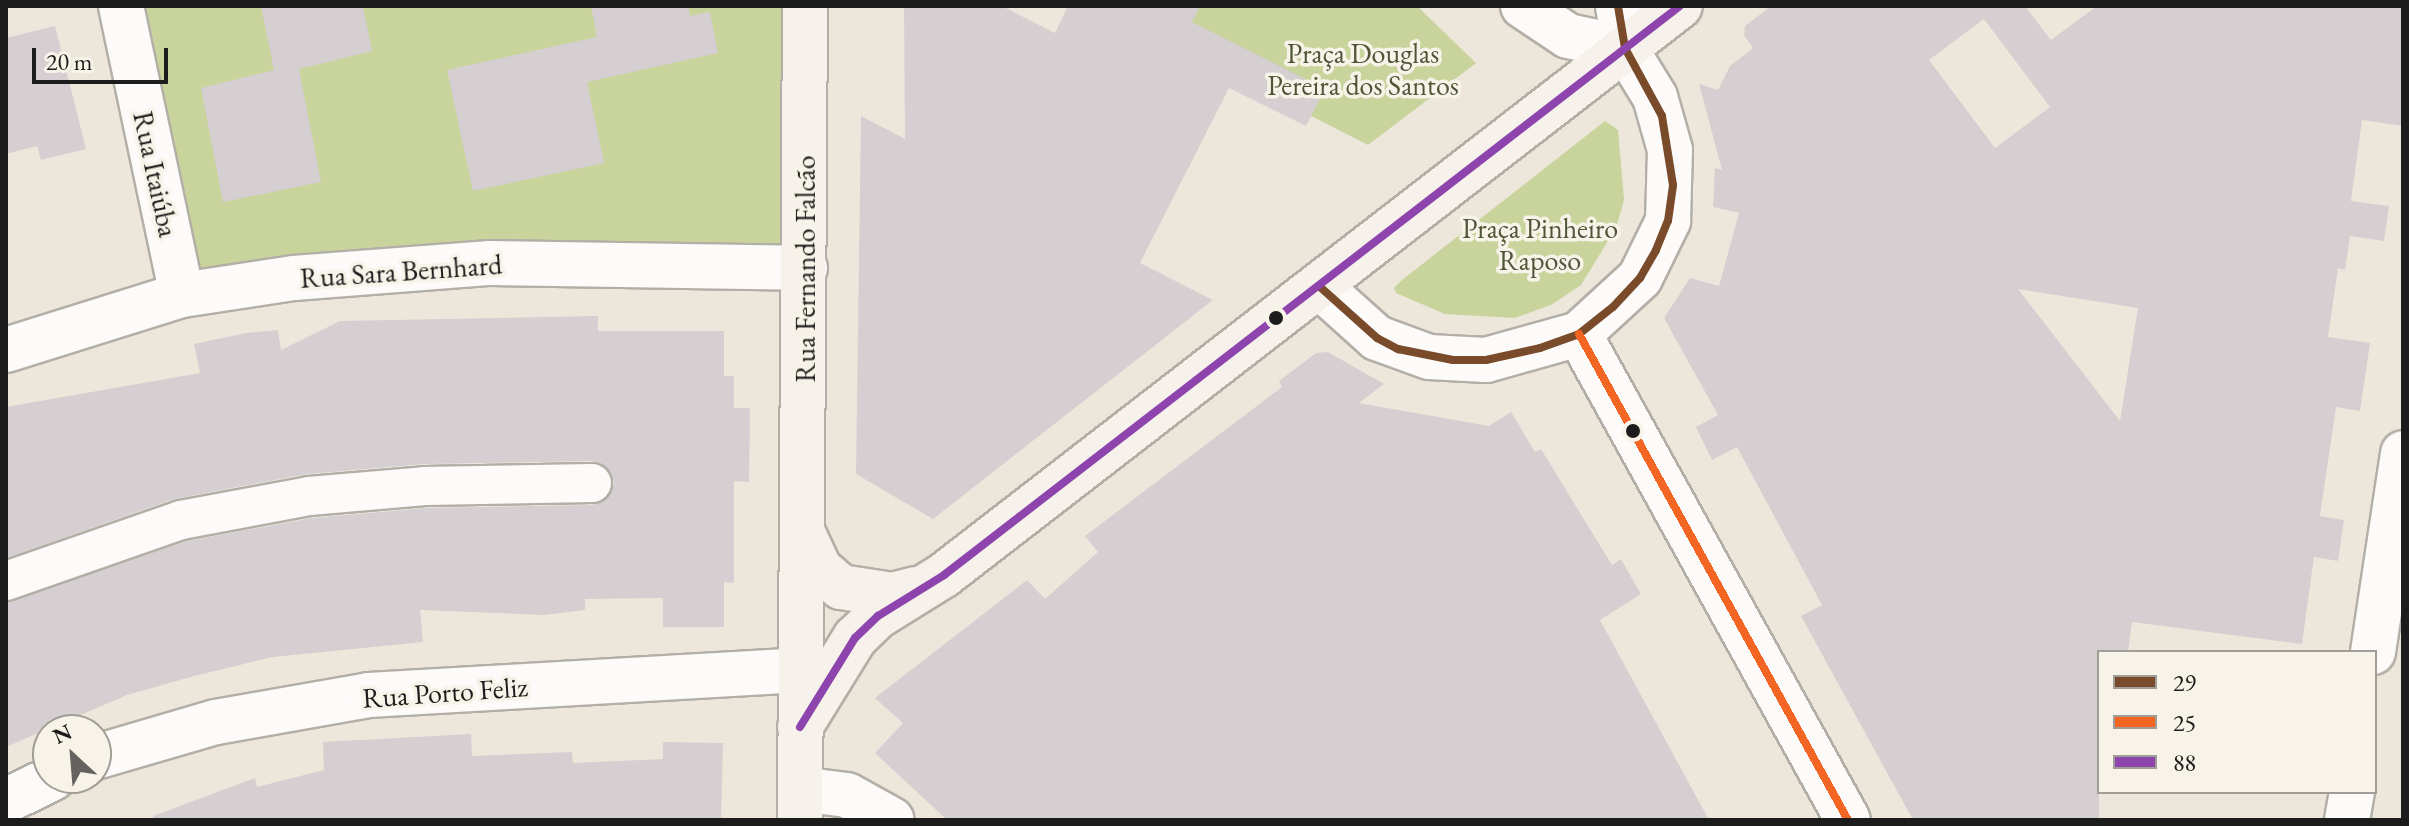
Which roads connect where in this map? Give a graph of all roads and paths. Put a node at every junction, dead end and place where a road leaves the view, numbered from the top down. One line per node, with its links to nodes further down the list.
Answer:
1 (121, 6): 9 (street, Rua Itaiúba)
2 (805, 6): 7 (main road, Rua Fernando Falcão)
3 (1523, 6): 6 (street)
4 (1618, 6): 6 (street)
5 (1680, 6): 6 (main road)
6 (1625, 48): 8 (main road); 10 (street)
7 (805, 268): 9 (street, Rua Sara Bernhard); 14 (main road, Rua Fernando Falcão)
8 (1319, 286): 10 (street); 15 (main road)
9 (182, 295): 11 (street, Rua Sara Bernhard)
10 (1579, 334): 26 (street)
11 (6, 350)
12 (2403, 453): 17 (street)
13 (592, 483): 16 (street)
14 (803, 533): 15 (main road, Rua Fernando Falcão); 18 (main road, Rua Fernando Falcão)
15 (944, 575): 19 (main road)
16 (6, 581)
17 (2373, 650)
18 (800, 670): 19 (main road, Rua Fernando Falcão); 20 (street, Rua Porto Feliz)
19 (800, 727): 24 (main road, Rua Fernando Falcão)
20 (112, 752)
21 (32, 788): 23 (street)
22 (2352, 794): 27 (street)
23 (6, 801)
24 (800, 804): 25 (street)
25 (892, 820)
26 (1848, 820)
27 (2347, 820)

